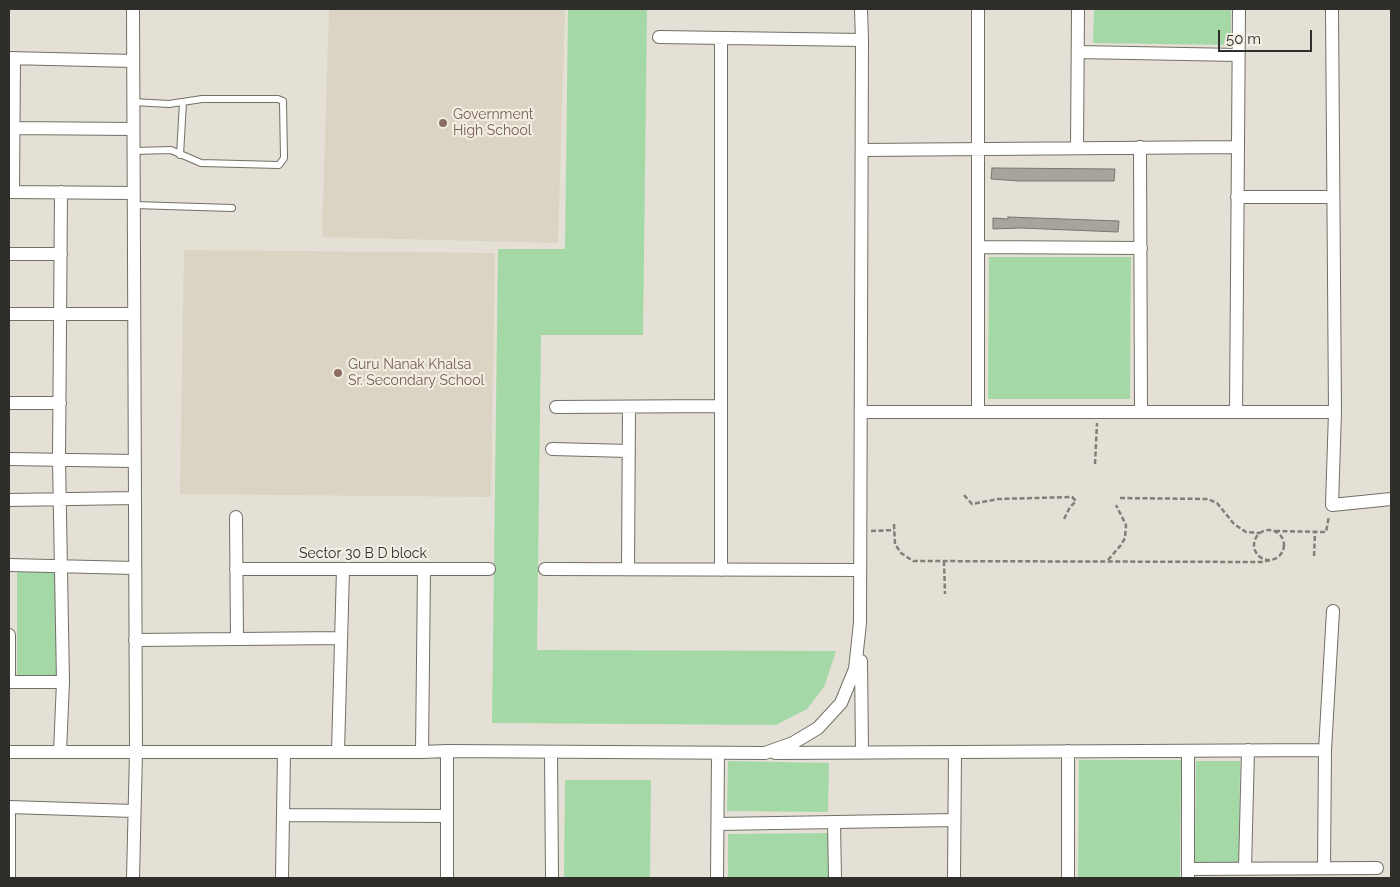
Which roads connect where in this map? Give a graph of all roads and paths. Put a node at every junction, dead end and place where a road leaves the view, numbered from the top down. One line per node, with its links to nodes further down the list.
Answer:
1 (133, 9): 13 (street)
2 (861, 9): 9 (street)
3 (978, 9): 22 (street)
4 (1078, 9): 10 (street)
5 (1239, 9): 11 (street)
6 (1332, 9): 29 (street)
7 (659, 37): 8 (street)
8 (721, 38): 9 (street); 41 (street)
9 (862, 40): 24 (street)
10 (1078, 52): 11 (street); 20 (street)
11 (1238, 55): 19 (street)
12 (11, 58): 13 (street); 16 (street)
13 (133, 61): 14 (street)
14 (133, 102): 15 (lane); 17 (street)
15 (183, 102): 25 (lane); 25 (lane)
16 (13, 128): 17 (street); 18 (street)
17 (133, 128): 23 (street)
18 (11, 147): 26 (street)
19 (1237, 147): 21 (street); 28 (street)
20 (1077, 148): 21 (street); 22 (street)
21 (1140, 148): 33 (street)
22 (978, 149): 24 (street); 32 (street)
23 (133, 150): 25 (lane); 30 (street)
24 (862, 150): 44 (street)
25 (180, 155)
26 (11, 192): 27 (street)
27 (61, 192): 30 (street); 35 (street)
28 (1237, 197): 29 (street); 48 (street)
29 (1333, 197): 49 (street)
30 (134, 199): 31 (lane); 38 (street)
31 (232, 208)
32 (978, 247): 33 (street); 45 (street)
33 (1141, 248): 47 (street)
34 (9, 254): 35 (street)
35 (61, 254): 36 (street)
36 (60, 313): 37 (street); 38 (street); 40 (street)
37 (9, 314)
38 (134, 314): 54 (street)
39 (9, 403): 40 (street)
40 (60, 403): 53 (street)
41 (721, 406): 42 (street); 85 (street)
42 (629, 407): 43 (street); 51 (street)
43 (556, 408)
44 (861, 412): 45 (street); 68 (street)
45 (978, 412): 46 (street)
46 (1097, 412): 47 (street); 55 (path)
47 (1141, 412): 48 (street)
48 (1236, 412): 49 (street)
49 (1335, 412): 63 (street)
50 (552, 449): 51 (street)
51 (629, 451): 84 (street)
52 (9, 459): 53 (street)
53 (59, 459): 54 (street); 59 (street)
54 (134, 461): 57 (street)
55 (1095, 464)
56 (964, 496): 65 (path)
57 (134, 498): 59 (street); 78 (street)
58 (1120, 498): 71 (path)
59 (60, 499): 61 (street); 77 (street)
60 (1391, 499): 63 (street)
61 (9, 500)
62 (1116, 505): 73 (path)
63 (1332, 505): 70 (path)
64 (236, 517): 79 (street)
65 (1064, 519)
66 (894, 524): 67 (path)
67 (894, 530): 68 (path); 75 (path)
68 (860, 531): 86 (street)
69 (1274, 531): 70 (path); 71 (path); 74 (path)
70 (1315, 531): 72 (path)
71 (1260, 533): 74 (path)
72 (1314, 556)
73 (1108, 560): 74 (path); 75 (path)
74 (1270, 560)
75 (944, 561): 87 (path)
76 (9, 564): 77 (street)
77 (62, 566): 78 (street); 95 (street)
78 (135, 568): 93 (street)
79 (236, 569): 80 (street, Sector 30 B D block); 92 (street)
80 (342, 569): 81 (street, Sector 30 B D block); 91 (street)
81 (424, 569): 82 (street, Sector 30 B D block); 106 (street)
82 (489, 569)
83 (545, 569): 84 (street)
84 (628, 569): 85 (street)
85 (720, 570): 86 (street)
86 (860, 570): 89 (street)
87 (945, 594)
88 (1334, 611): 97 (street)
89 (860, 623): 110 (street); 111 (street)
90 (9, 635): 94 (street)
91 (341, 638): 92 (street); 105 (street)
92 (237, 639): 93 (street)
93 (135, 640): 103 (street)
94 (9, 682): 95 (street)
95 (63, 682): 102 (street)
96 (1248, 750): 97 (street); 100 (street); 120 (street)
97 (1325, 750): 119 (street)
98 (446, 751): 106 (street); 107 (street); 115 (street)
99 (1068, 751): 100 (street); 108 (street); 131 (street)
100 (1188, 751): 122 (street)
101 (9, 752): 102 (street)
102 (60, 752): 103 (street)
103 (136, 752): 104 (street); 113 (street)
104 (284, 752): 105 (street); 114 (street)
105 (338, 752): 106 (street)
106 (422, 752)
107 (551, 752): 109 (street); 127 (street)
108 (955, 752): 111 (street); 116 (street)
109 (718, 753): 110 (street); 118 (street)
110 (766, 753): 111 (street)
111 (862, 753)
112 (9, 807): 113 (street); 123 (street)
113 (134, 811): 124 (street)
114 (283, 815): 115 (street); 125 (street)
115 (446, 816): 126 (street)
116 (954, 820): 117 (street); 130 (street)
117 (834, 822): 118 (street); 129 (street)
118 (718, 824): 128 (street)
119 (1324, 867): 120 (street); 121 (street)
120 (1245, 868): 122 (street)
121 (1377, 868)
122 (1188, 874)
123 (9, 878)
124 (133, 878)
125 (282, 878)
126 (447, 878)
127 (552, 878)
128 (717, 878)
129 (835, 878)
130 (954, 878)
131 (1068, 878)

